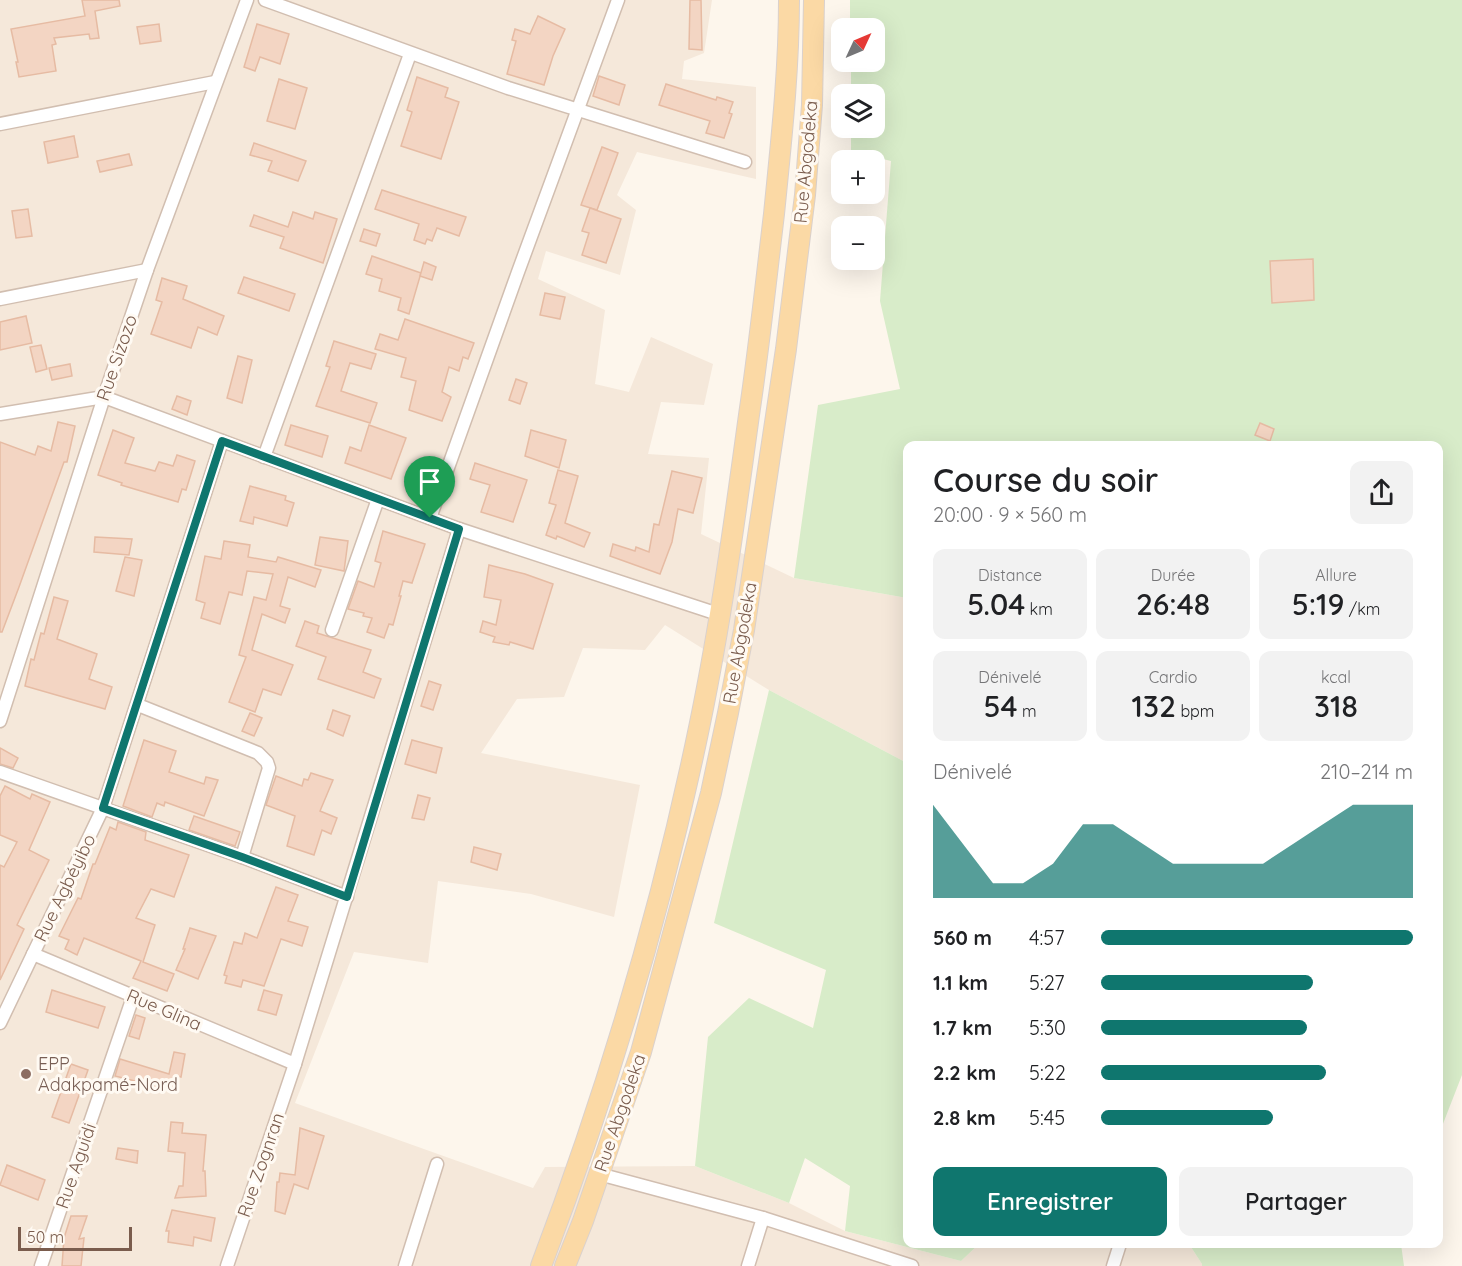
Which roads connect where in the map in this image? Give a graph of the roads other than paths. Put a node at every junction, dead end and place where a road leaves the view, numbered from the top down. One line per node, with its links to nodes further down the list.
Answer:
1 (247, 0): 7 (street, Rue Sizozo)
2 (265, 0): 6 (street)
3 (618, 0): 8 (street)
4 (789, 0): 20 (main road, Rue Abgodeka)
5 (814, 0): 33 (main road, Rue Abgodeka)
6 (410, 54): 8 (street); 16 (street)
7 (215, 82): 9 (street); 11 (street, Rue Sizozo)
8 (577, 110): 10 (street); 18 (street)
9 (0, 124)
10 (745, 162)
11 (147, 270): 12 (street); 13 (street, Rue Sizozo)
12 (0, 299)
13 (104, 397): 14 (street); 15 (street); 23 (street, Rue Sizozo)
14 (0, 414)
15 (222, 441): 16 (street); 22 (street, Rue Agbéyibo)
16 (264, 457): 17 (street)
17 (378, 499): 18 (street); 21 (street)
18 (430, 518): 19 (street)
19 (459, 529): 20 (street); 27 (street, Rue Zognran)
20 (721, 615): 39 (main road, Rue Abgodeka)
21 (332, 630)
22 (138, 705): 25 (street, Rue Agbéyibo); 26 (street)
23 (1, 718)
24 (0, 772): 25 (street)
25 (103, 808): 26 (street); 28 (street, Rue Agbéyibo)
26 (242, 857): 27 (street)
27 (347, 897): 31 (street, Rue Zognran)
28 (33, 954): 29 (street, Rue Glina); 30 (street, Rue Agbéyibo)
29 (134, 997): 31 (street, Rue Glina); 36 (street, Rue Aguidi)
30 (0, 1023)
31 (295, 1064): 37 (street, Rue Zognran)
32 (437, 1164): 38 (street)
33 (599, 1174): 34 (street); 40 (main road, Rue Abgodeka)
34 (763, 1218): 41 (street); 42 (street)
35 (1118, 1248): 43 (street)
36 (41, 1266)
37 (227, 1266)
38 (405, 1266)
39 (540, 1266)
40 (565, 1266)
41 (748, 1266)
42 (912, 1266)
43 (1113, 1266)

